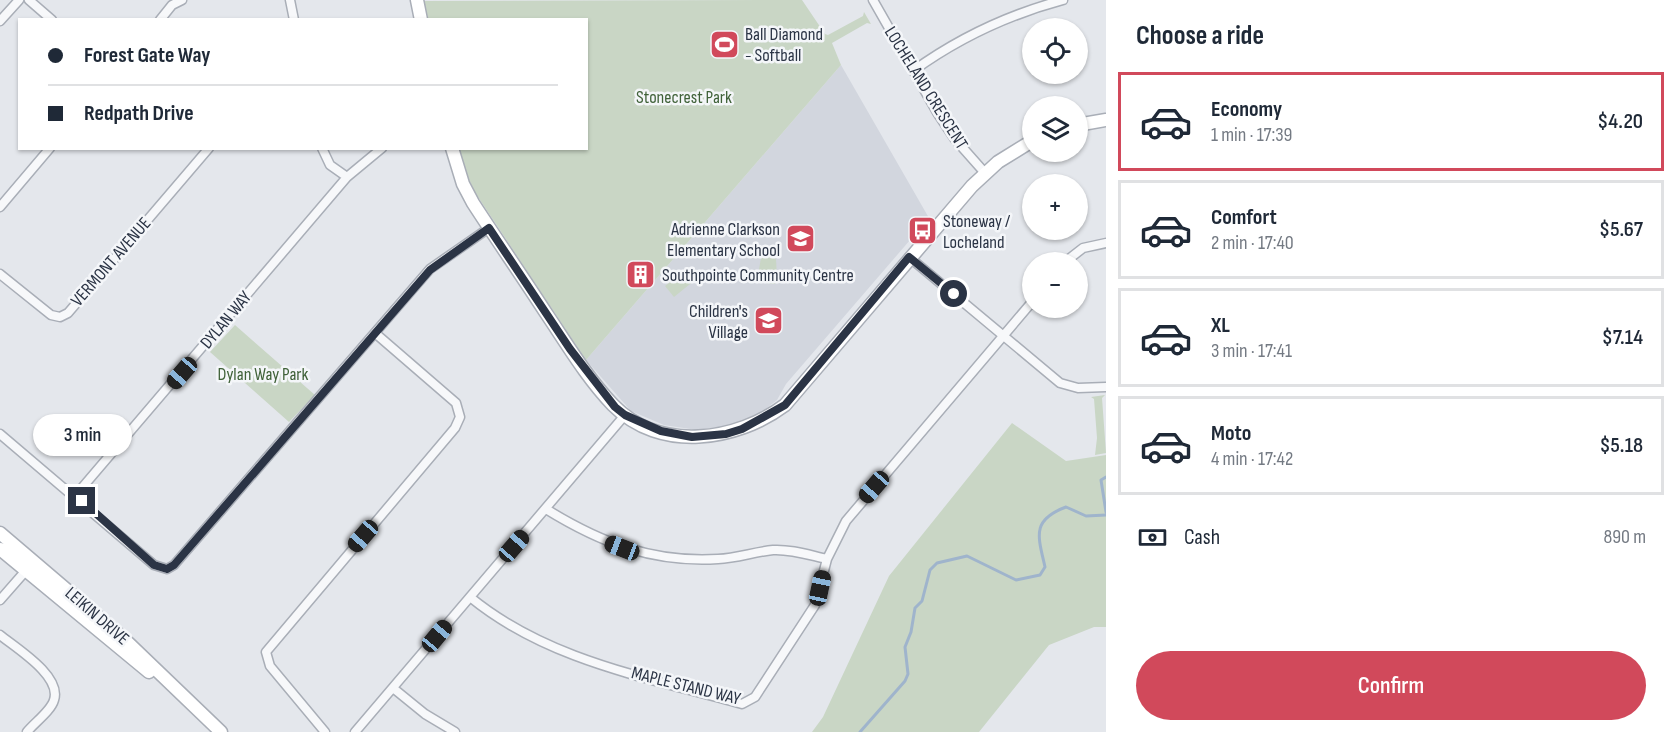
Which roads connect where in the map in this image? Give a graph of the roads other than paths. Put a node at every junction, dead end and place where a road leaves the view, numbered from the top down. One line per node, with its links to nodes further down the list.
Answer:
1 (19, 0): 12 (street)
2 (29, 0): 8 (street)
3 (182, 0): 9 (street)
4 (290, 0): 10 (street)
5 (417, 0): 11 (street)
6 (873, 0): 13 (street, LOCHELAND CRESCENT)
7 (1056, 1): 13 (street)
8 (50, 18)
9 (162, 18)
10 (294, 18)
11 (421, 18)
12 (0, 21)
13 (913, 71): 22 (street, LOCHELAND CRESCENT)
14 (1106, 120): 15 (street)
15 (1088, 123)
16 (1022, 146): 22 (street)
17 (48, 150): 24 (street)
18 (207, 150): 29 (street, VERMONT AVENUE)
19 (323, 150): 23 (street)
20 (380, 150): 23 (street, DYLAN WAY)
21 (453, 150): 25 (street)
22 (985, 173): 28 (street)
23 (347, 177): 36 (street, DYLAN WAY)
24 (0, 207)
25 (489, 228): 31 (street); 34 (street)
26 (1106, 243): 27 (street)
27 (1078, 252)
28 (909, 257): 32 (street); 34 (street)
29 (0, 274)
30 (1022, 315): 32 (street, MAPLE STAND WAY)
31 (375, 333): 36 (street); 48 (street)
32 (1004, 337): 33 (street); 40 (street, MAPLE STAND WAY)
33 (1106, 387)
34 (625, 415): 37 (street)
35 (0, 434): 36 (street)
36 (75, 496)
37 (546, 509): 40 (street); 42 (street)
38 (0, 533): 41 (street, LEIKIN DRIVE)
39 (0, 549): 41 (street, LEIKIN DRIVE)
40 (827, 559): 42 (street, MAPLE STAND WAY)
41 (30, 566): 43 (street); 47 (street, LEIKIN DRIVE)
42 (470, 597): 45 (street)
43 (0, 600)
44 (0, 634): 46 (street)
45 (393, 688): 49 (street); 50 (street)
46 (27, 732)
47 (222, 732)
48 (325, 732)
49 (355, 732)
50 (455, 732)

